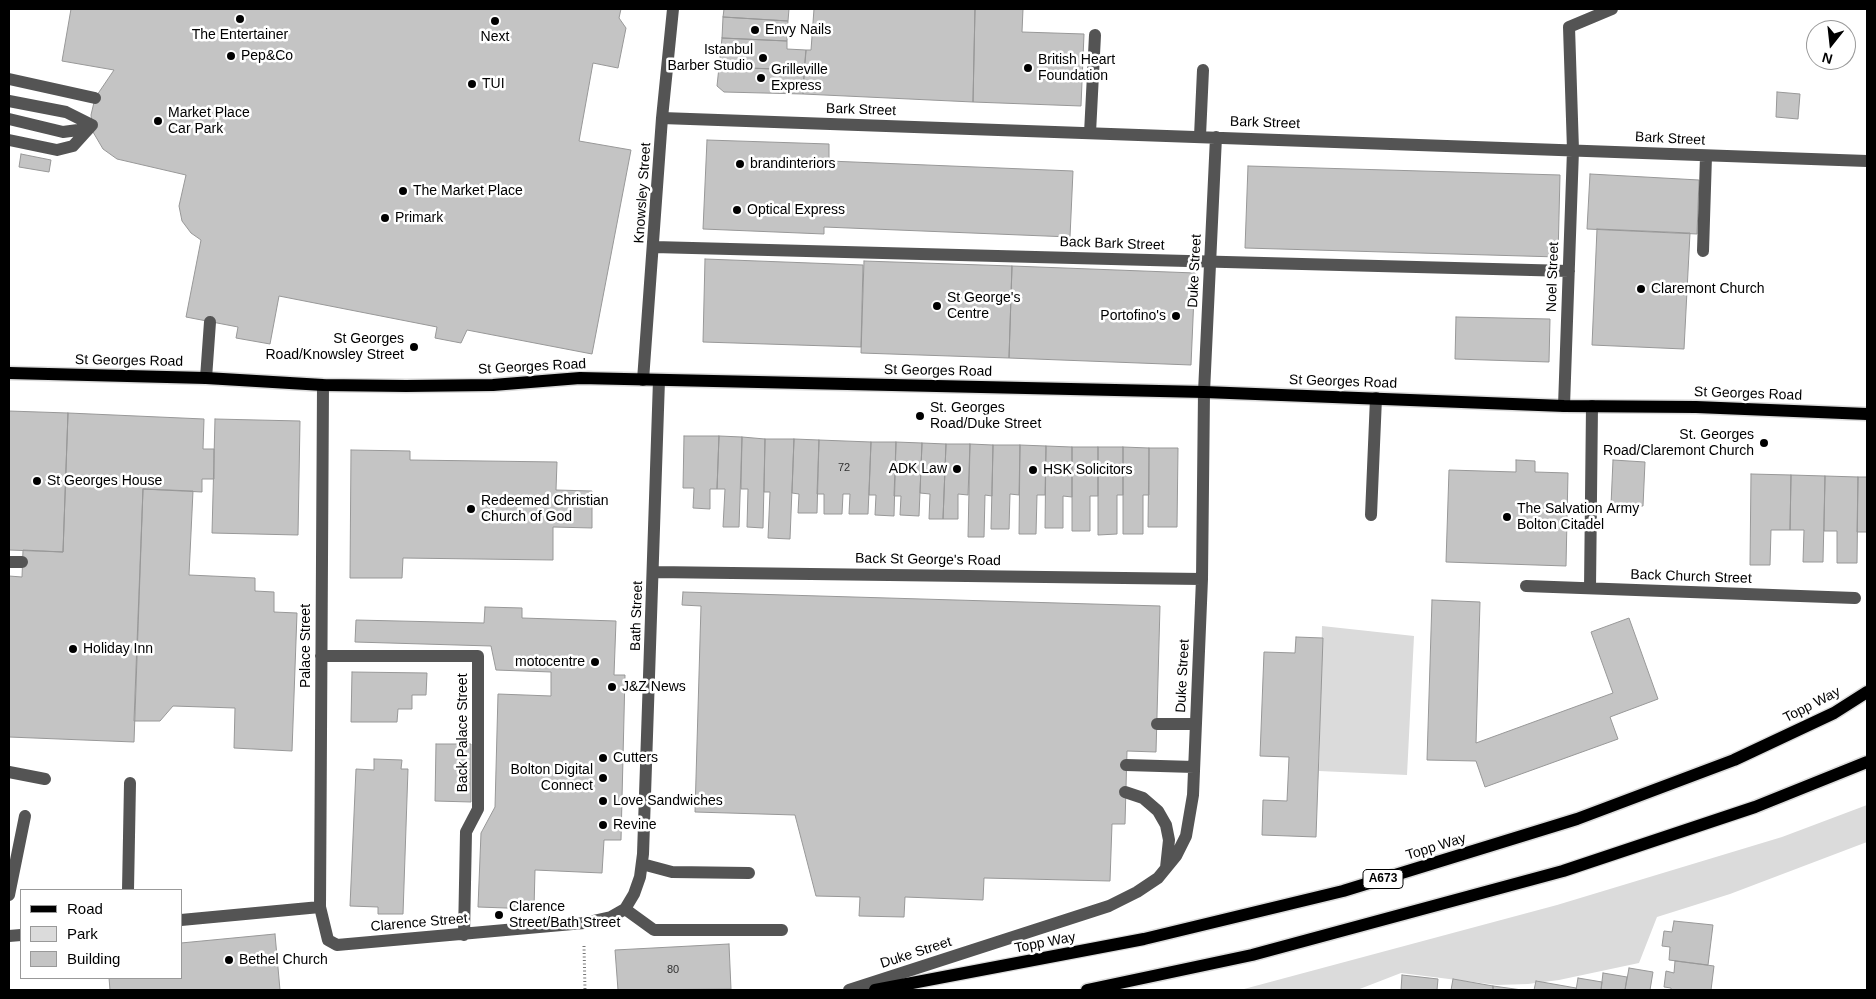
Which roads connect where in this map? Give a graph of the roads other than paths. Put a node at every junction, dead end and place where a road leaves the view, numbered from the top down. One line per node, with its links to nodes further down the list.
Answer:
1 (673, 9): 8 (street, Knowsley Street)
2 (1612, 9): 15 (street, Noel Street)
3 (1095, 35): 11 (street)
4 (1203, 70): 12 (street)
5 (9, 79): 6 (street)
6 (95, 98)
7 (9, 101): 10 (street)
8 (662, 118): 11 (street, Bark Street); 18 (street, Knowsley Street)
9 (9, 119): 10 (street)
10 (92, 125): 14 (street)
11 (1090, 133): 12 (street, Bark Street)
12 (1200, 136): 13 (street, Bark Street)
13 (1216, 137): 15 (street, Bark Street); 20 (street, Duke Street)
14 (9, 140)
15 (1573, 150): 16 (street, Bark Street); 21 (street, Noel Street)
16 (1706, 156): 17 (street, Bark Street); 19 (street)
17 (1867, 161)
18 (654, 247): 20 (street, Back Bark Street); 25 (street, Knowsley Street)
19 (1703, 251)
20 (1210, 262): 21 (street, Back Bark Street); 28 (street, Duke Street)
21 (1568, 271): 30 (street, Noel Street)
22 (210, 322): 24 (street)
23 (9, 373): 24 (main road, St Georges Road)
24 (206, 378): 27 (main road, St Georges Road)
25 (643, 380): 26 (main road, St Georges Road); 27 (main road, St Georges Road)
26 (659, 380): 28 (main road, St Georges Road); 36 (street, Bath Street)
27 (323, 385): 41 (street, Palace Street)
28 (1204, 392): 29 (main road, St Georges Road); 37 (street, Duke Street)
29 (1376, 398): 30 (main road, St Georges Road); 33 (street)
30 (1564, 406): 31 (main road, St Georges Road)
31 (1592, 406): 32 (main road, St Georges Road); 39 (street)
32 (1867, 414)
33 (1371, 515)
34 (9, 562): 35 (street)
35 (22, 562)
36 (654, 572): 37 (street, Back St George's Road); 53 (street, Bath Street)
37 (1202, 579): 44 (street, Duke Street)
38 (1526, 586): 39 (street, Back Church Street)
39 (1590, 588): 40 (street, Back Church Street)
40 (1855, 598)
41 (321, 656): 58 (street, Palace Street); 62 (street, Back Palace Street)
42 (1867, 692): 64 (main road, Topp Way / A673)
43 (1157, 724): 44 (street)
44 (1196, 724): 47 (street, Duke Street)
45 (1867, 762): 65 (main road)
46 (1126, 765): 47 (street)
47 (1194, 767): 54 (street, Duke Street)
48 (9, 772): 49 (street)
49 (45, 779)
50 (130, 783): 56 (street)
51 (1125, 792): 54 (street)
52 (25, 816): 57 (street)
53 (642, 859): 55 (street); 59 (street)
54 (1166, 868): 63 (street, Duke Street)
55 (749, 873)
56 (128, 889)
57 (9, 895)
58 (320, 907): 60 (street); 62 (street, Clarence Street)
59 (624, 909): 61 (street); 62 (street, Clarence Street)
60 (182, 920)
61 (782, 930)
62 (464, 935)
63 (849, 990)
64 (875, 990)
65 (1086, 990)

